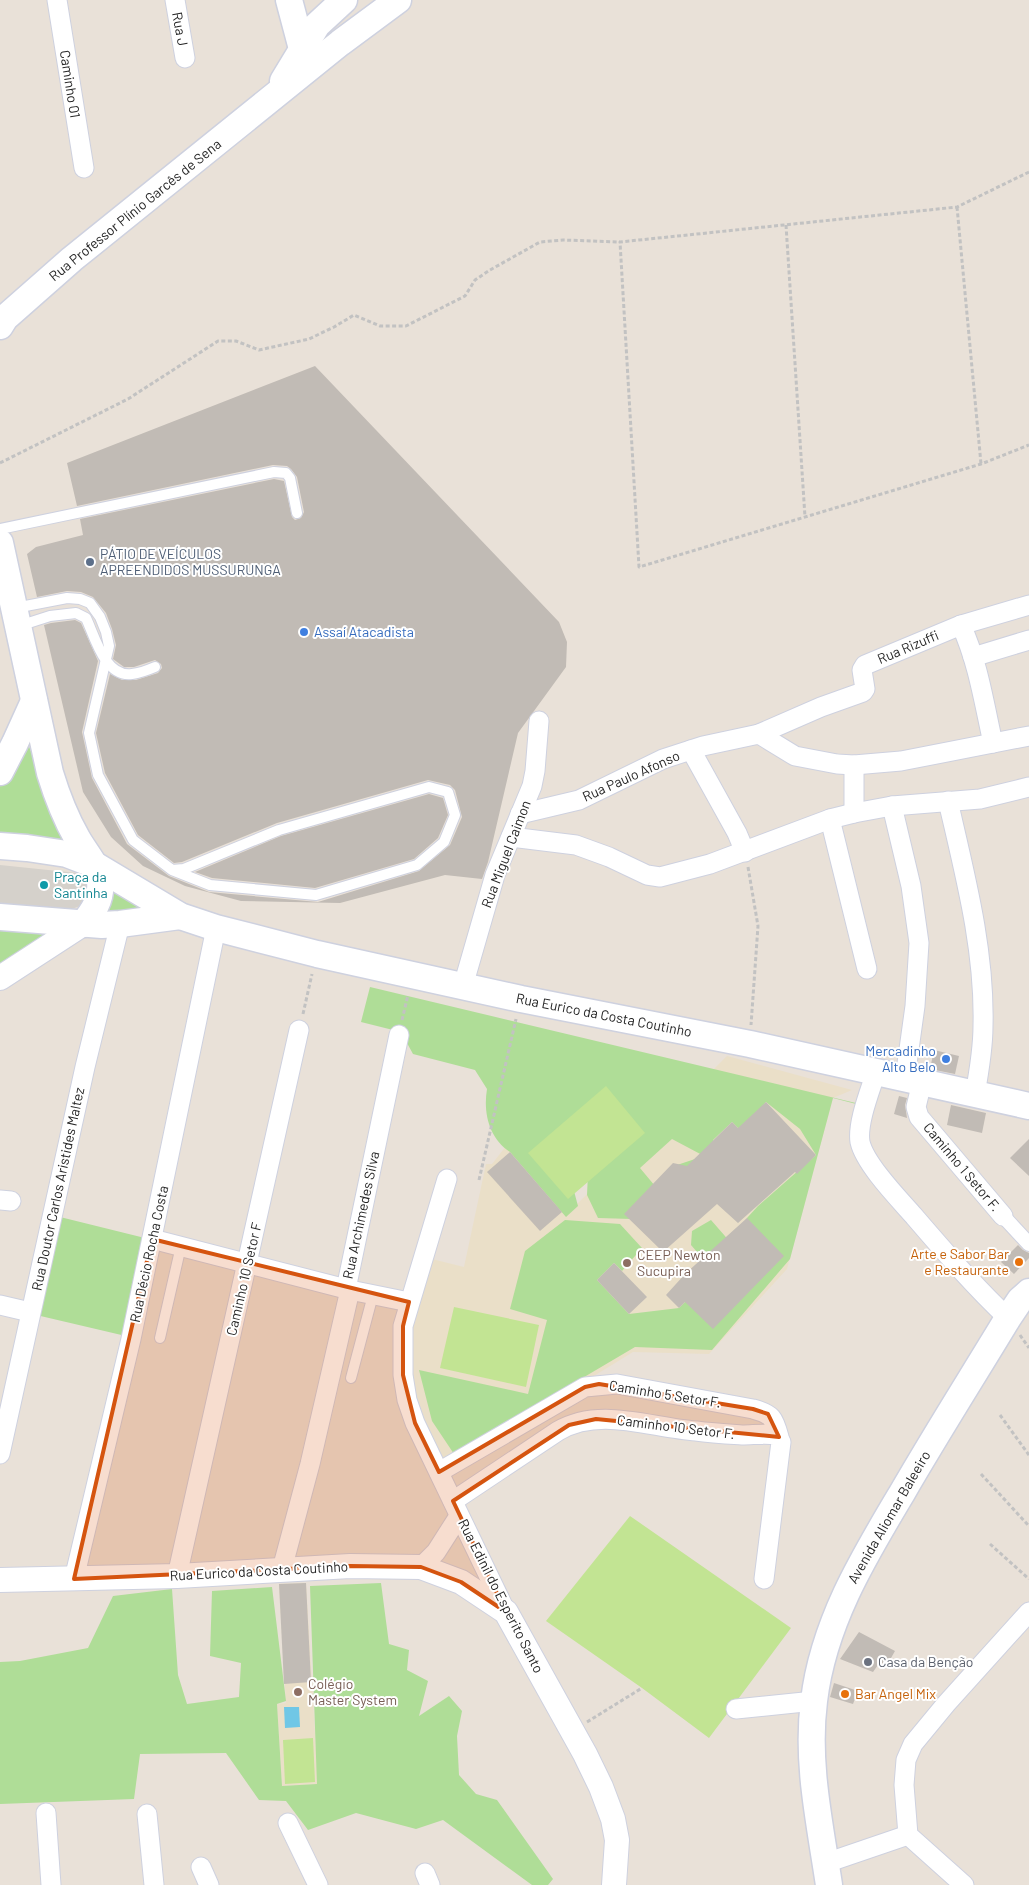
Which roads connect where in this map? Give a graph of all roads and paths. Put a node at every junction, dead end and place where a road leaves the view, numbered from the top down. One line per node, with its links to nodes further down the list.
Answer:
1 (57, 0): 8 (street, Caminho 01)
2 (175, 0): 7 (street, Rua J)
3 (288, 0): 6 (main road)
4 (344, 0): 6 (main road, Rua Professor Plínio Garcês de Sena)
5 (398, 0): 6 (main road, Rua Professor Plínio Garcês de Sena)
6 (309, 56): 13 (main road, Rua Professor Plínio Garcês de Sena)
7 (185, 58)
8 (84, 168)
9 (1029, 172): 10 (path)
10 (957, 207): 11 (path); 16 (path)
11 (786, 225): 12 (path); 18 (path)
12 (620, 242): 15 (path); 18 (path)
13 (0, 326)
14 (1029, 445): 16 (path)
15 (0, 463)
16 (981, 464): 18 (path)
17 (297, 513): 19 (lane)
18 (805, 517)
19 (0, 529)
20 (0, 543): 22 (main road)
21 (1029, 605): 23 (street, Rua Rizuffi)
22 (16, 617): 26 (lane); 26 (lane); 28 (main road)
23 (961, 625): 25 (street); 30 (street, Rua Rizuffi)
24 (1029, 640): 25 (street)
25 (973, 657): 32 (street)
26 (105, 663): 27 (lane); 46 (lane)
27 (155, 667)
28 (34, 701): 35 (main road); 45 (main road)
29 (539, 721): 40 (street, Rua Miguel Caimon)
30 (759, 734): 33 (street, Rua Paulo Afonso); 34 (street)
31 (1029, 736): 32 (street)
32 (993, 743): 34 (street)
33 (691, 750): 40 (street, Rua Paulo Afonso); 44 (street)
34 (854, 765): 39 (street)
35 (0, 772)
36 (1029, 787): 37 (street)
37 (948, 801): 38 (street); 63 (street)
38 (892, 806): 39 (street); 62 (street, Caminho 1 Setor F.)
39 (854, 813): 41 (street)
40 (520, 814): 42 (street, Rua Miguel Caimon)
41 (830, 818): 44 (street); 52 (street)
42 (511, 837): 44 (street); 56 (street, Rua Miguel Caimon)
43 (0, 846): 45 (main road)
44 (745, 852): 60 (path)
45 (93, 864): 47 (main road, Rua Eurico da Costa Coutinho); 49 (main road)
46 (172, 870): 46 (lane)
47 (180, 916): 50 (main road, Rua Eurico da Costa Coutinho); 51 (main road, Rua Eurico da Costa Coutinho)
48 (0, 917): 49 (main road)
49 (82, 924): 50 (main road, Rua Eurico da Costa Coutinho); 54 (street)
50 (120, 924): 77 (street, Rua Doutor Carlos Aristides Maltez)
51 (216, 928): 53 (main road, Rua Eurico da Costa Coutinho); 68 (street, Rua Décio Rocha Costa)
52 (867, 969)
53 (413, 975): 56 (main road, Rua Eurico da Costa Coutinho); 59 (path)
54 (0, 978)
55 (310, 982): 58 (path)
56 (463, 986): 57 (main road, Rua Eurico da Costa Coutinho)
57 (521, 999): 60 (main road, Rua Eurico da Costa Coutinho); 66 (path)
58 (299, 1030): 71 (street, Caminho 10 Setor F)
59 (399, 1035): 72 (street, Rua Archimedes Silva)
60 (750, 1044): 61 (main road, Rua Eurico da Costa Coutinho)
61 (876, 1072): 62 (main road, Rua Eurico da Costa Coutinho); 74 (street)
62 (914, 1080): 63 (main road, Rua Eurico da Costa Coutinho); 67 (street, Caminho 1 Setor F.)
63 (975, 1094): 64 (main road, Rua Eurico da Costa Coutinho)
64 (1029, 1106)
65 (447, 1179): 75 (street, Rua Edinil do Esperito Santo)
66 (479, 1180)
67 (1003, 1216): 69 (street, Caminho 1 Setor F.)
68 (152, 1238): 70 (street, Rua Archimedes Silva); 92 (street, Rua Décio Rocha Costa)
69 (1029, 1244)
70 (181, 1246): 71 (street, Rua Archimedes Silva); 78 (lane)
71 (248, 1262): 72 (street, Rua Archimedes Silva); 91 (street, Caminho 10 Setor F)
72 (348, 1289): 73 (street); 90 (street, Rua Archimedes Silva)
73 (373, 1295): 75 (street); 79 (lane)
74 (1022, 1298): 99 (main road, Avenida Aliomar Baleeiro)
75 (409, 1302): 84 (street, Rua Edinil do Esperito Santo)
76 (0, 1305): 77 (street)
77 (30, 1312): 82 (street, Rua Doutor Carlos Aristides Maltez)
78 (160, 1338)
79 (351, 1378)
80 (1000, 1415): 83 (path)
81 (779, 1437): 84 (street, Caminho 5 Setor F.); 86 (street, Caminho 10 Setor F.); 93 (street)
82 (0, 1454)
83 (1029, 1455)
84 (439, 1472): 86 (street, Rua Edinil do Esperito Santo)
85 (980, 1474): 87 (path)
86 (456, 1508): 89 (street); 96 (street, Rua Edinil do Esperito Santo)
87 (1029, 1526)
88 (990, 1544): 94 (path)
89 (421, 1567): 90 (street, Rua Eurico da Costa Coutinho); 96 (street, Rua Eurico da Costa Coutinho)
90 (282, 1569): 91 (street, Rua Eurico da Costa Coutinho)
91 (178, 1576): 92 (street, Rua Eurico da Costa Coutinho)
92 (74, 1579): 95 (street, Rua Eurico da Costa Coutinho)
93 (764, 1579)
94 (1029, 1579)
95 (0, 1580)
96 (506, 1612): 101 (street, Rua Edinil do Esperito Santo)
97 (1029, 1612): 105 (street)
98 (642, 1688): 101 (path)
99 (814, 1701): 100 (street); 107 (main road, Avenida Aliomar Baleeiro)
100 (736, 1709)
101 (573, 1731): 112 (street, Rua Edinil do Esperito Santo)
102 (46, 1813): 108 (street)
103 (148, 1814): 109 (street)
104 (288, 1823): 111 (street)
105 (908, 1835): 107 (street); 113 (street)
106 (201, 1867): 110 (street)
107 (828, 1874)
108 (51, 1885)
109 (154, 1885)
110 (209, 1885)
111 (318, 1885)
112 (614, 1885)
113 (964, 1885)

